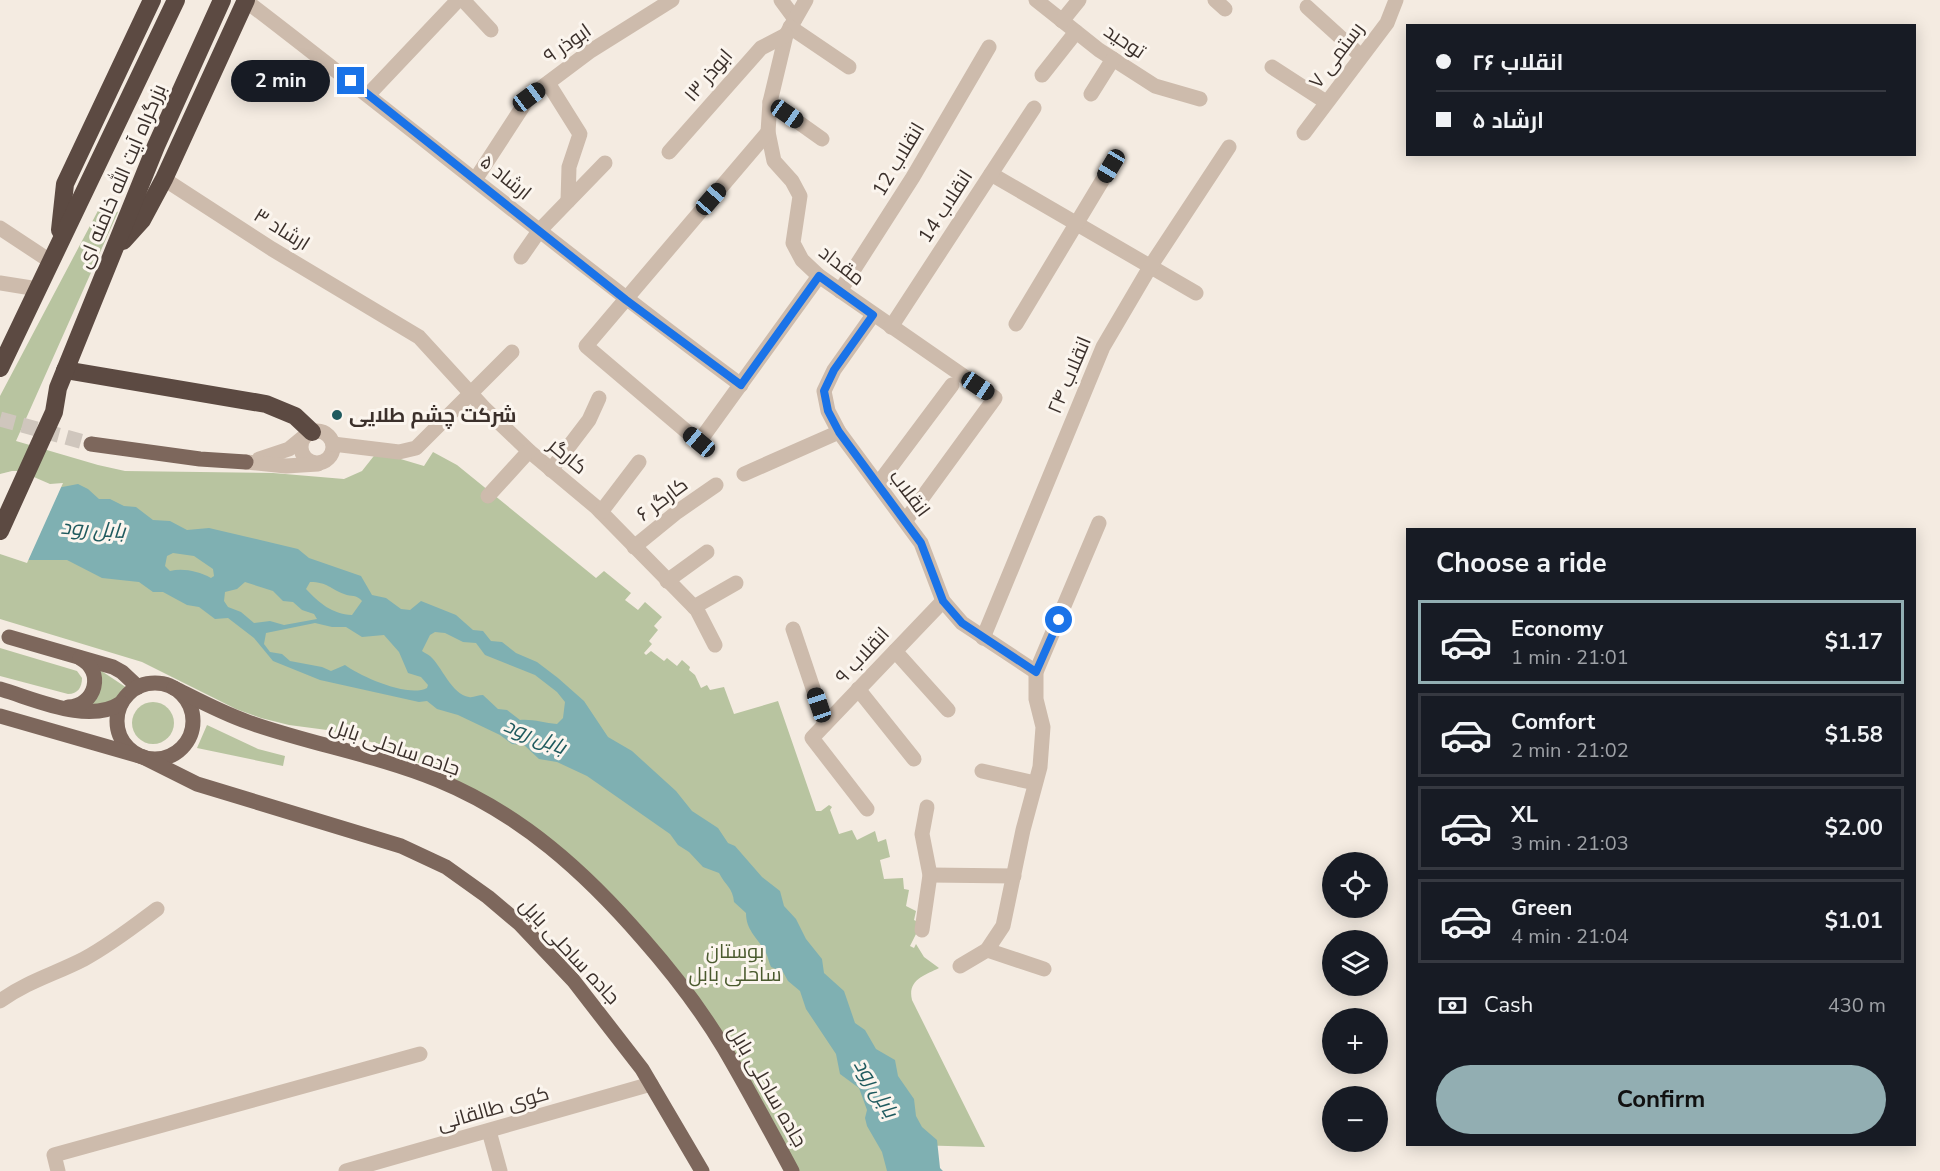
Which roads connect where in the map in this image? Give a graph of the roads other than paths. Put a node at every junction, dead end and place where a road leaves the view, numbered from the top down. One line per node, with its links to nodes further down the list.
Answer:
1 (152, 0): 46 (highway)
2 (176, 0): 46 (highway, بزرگراه آیت الله خامنه ای)
3 (222, 0): 17 (highway, بزرگراه آیت الله خامنه ای)
4 (246, 0): 19 (highway); 27 (street, ارشاد ۵)
5 (461, 0): 15 (street); 27 (street)
6 (672, 0): 25 (street, ابوذر ۹)
7 (781, 0): 14 (street)
8 (806, 0): 14 (street)
9 (1036, 0): 13 (street, توحید)
10 (1079, 0): 13 (street)
11 (1396, 0): 20 (street, رستمی ۷)
12 (1307, 7): 20 (street)
13 (1062, 21): 16 (street, توحید)
14 (790, 27): 22 (street); 29 (street, مقداد); 36 (street, ابوذر ۱۳)
15 (491, 30)
16 (1076, 32): 21 (street, توحید); 24 (street)
17 (203, 43): 19 (highway); 47 (highway, بزرگراه آیت الله خامنه ای)
18 (989, 47): 54 (street, انقلاب 12)
19 (222, 51): 40 (highway)
20 (1361, 56): 30 (street, رستمی ۷)
21 (1113, 59): 26 (street); 28 (street, توحید)
22 (849, 67)
23 (1272, 67): 30 (street)
24 (1042, 75)
25 (548, 83): 41 (street, ابوذر ۹); 42 (street)
26 (1091, 94)
27 (368, 95): 41 (street, ارشاد ۵)
28 (1200, 99)
29 (770, 102): 32 (street, مقداد); 34 (street)
30 (1326, 102): 33 (street, رستمی ۷)
31 (1034, 108): 39 (street, انقلاب 14)
32 (768, 132): 51 (street, مقداد); 56 (street)
33 (1304, 133)
34 (822, 139)
35 (1229, 147): 50 (street, انقلاب ۲۴)
36 (669, 152)
37 (605, 163): 42 (street)
38 (1111, 166): 43 (street)
39 (991, 174): 43 (street); 60 (street, انقلاب 14)
40 (164, 179): 47 (highway); 57 (street, ارشاد ۳)
41 (475, 180): 45 (street, ارشاد ۵)
42 (568, 201): 45 (street)
43 (1077, 224): 50 (street); 59 (street)
44 (0, 228): 49 (street)
45 (539, 231): 48 (street); 56 (street, ارشاد ۵)
46 (58, 244): 49 (highway, بزرگراه آیت الله خامنه ای)
47 (112, 254): 63 (highway, بزرگراه آیت الله خامنه ای)
48 (521, 257)
49 (50, 261): 53 (highway, بزرگراه آیت الله خامنه ای)
50 (1150, 267): 55 (street); 93 (street, انقلاب ۲۴)
51 (819, 276): 54 (street, مقداد); 64 (street)
52 (0, 282): 53 (street)
53 (38, 289): 62 (highway, بزرگراه آیت الله خامنه ای)
54 (840, 291): 58 (street, مقداد)
55 (1196, 293)
56 (626, 300): 64 (street, ارشاد ۵); 64 (street)
57 (379, 313): 66 (street, کارگر)
58 (873, 315): 60 (street, مقداد); 68 (street, انقلاب)
59 (1016, 324)
60 (891, 327): 82 (street, مقداد)
61 (512, 352): 66 (street)
62 (3, 358)
63 (65, 370): 69 (highway); 84 (highway, بزرگراه آیت الله خامنه ای)
64 (741, 385)
65 (952, 385): 78 (street)
66 (470, 393): 71 (street); 72 (street, کارگر)
67 (599, 398): 76 (street)
68 (839, 432): 77 (street); 78 (street, انقلاب)
69 (309, 433): 71 (street); 73 (street); 75 (street)
70 (91, 444): 73 (main road)
71 (333, 444): 75 (street)
72 (529, 451): 76 (street, کارگر); 80 (street)
73 (246, 462): 75 (street)
74 (639, 462): 81 (street, کارگر ۶)
75 (319, 464)
76 (552, 470): 81 (street, کارگر)
77 (744, 474)
78 (878, 484): 82 (street, انقلاب)
79 (716, 485): 85 (street, کارگر ۶)
80 (488, 496)
81 (601, 512): 85 (street, کارگر)
82 (906, 520): 89 (street, انقلاب)
83 (1099, 523): 97 (street)
84 (0, 531)
85 (634, 547): 87 (street, کارگر)
86 (707, 552): 87 (street)
87 (667, 582): 90 (street, کارگر)
88 (736, 583): 90 (street)
89 (943, 601): 93 (street, انقلاب); 95 (street, انقلاب ۹)
90 (694, 607): 94 (street, کارگر)
91 (793, 628): 106 (street)
92 (9, 637): 96 (main road)
93 (983, 638): 97 (street, انقلاب)
94 (715, 645)
95 (895, 651): 101 (street, انقلاب ۹); 104 (street)
96 (77, 656): 98 (main road); 103 (main road)
97 (1036, 672): 110 (street)
98 (138, 687): 100 (main road); 102 (main road)
99 (0, 688): 103 (main road)
100 (174, 688): 107 (main road); 128 (main road, جاده ساحلی بابل)
101 (858, 689): 106 (street, انقلاب ۹); 108 (street)
102 (121, 704): 103 (main road); 107 (main road)
103 (63, 707)
104 (948, 710)
105 (0, 716): 107 (main road)
106 (825, 724): 112 (street, انقلاب ۹)
107 (143, 757): 122 (main road, جاده ساحلی بایل)
108 (914, 759)
109 (982, 771): 110 (street)
110 (1035, 783): 114 (street)
111 (927, 807): 113 (street)
112 (867, 809)
113 (930, 875): 114 (street); 116 (street)
114 (1014, 876): 117 (street)
115 (157, 909): 120 (street)
116 (922, 930)
117 (987, 950): 118 (street); 119 (street)
118 (960, 966)
119 (1044, 969)
120 (0, 1001)
121 (420, 1054): 124 (street)
122 (651, 1084): 123 (street, کوی طالقانی); 127 (main road, جاده ساحلی بایل)
123 (489, 1131): 125 (street, کوی طالقانی); 126 (street)
124 (58, 1171)
125 (346, 1171)
126 (500, 1171)
127 (702, 1171)
128 (792, 1171)

